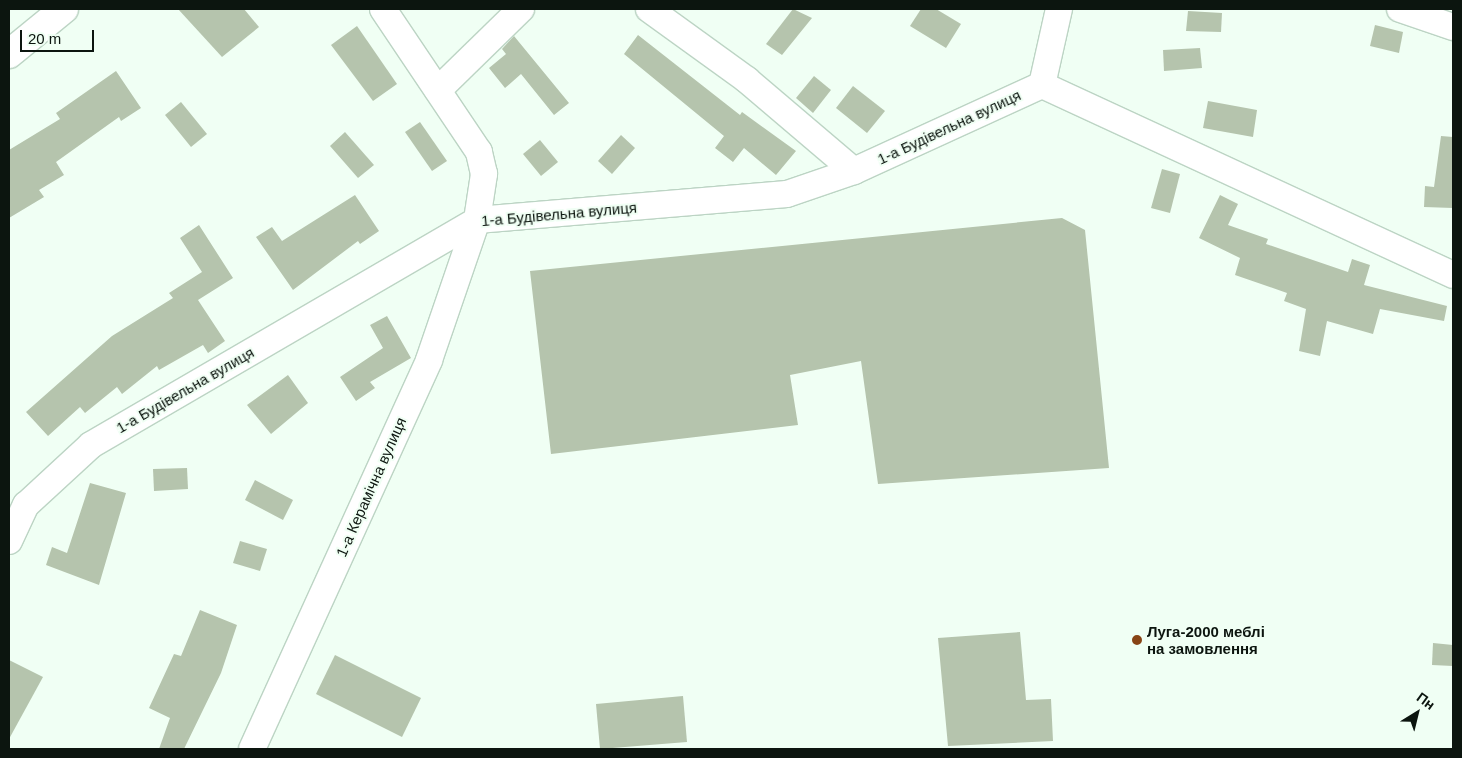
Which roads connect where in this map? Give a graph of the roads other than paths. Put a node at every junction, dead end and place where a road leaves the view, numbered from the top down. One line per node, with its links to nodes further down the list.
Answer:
1 (64, 9): 8 (street)
2 (383, 9): 10 (street, 1-а Керамічна вулиця)
3 (521, 9): 10 (street)
4 (649, 9): 11 (street)
5 (1059, 9): 9 (street)
6 (1400, 9): 7 (street)
7 (1453, 27)
8 (9, 54)
9 (1042, 85): 11 (street, 1-а Будівельна вулиця); 13 (street)
10 (438, 90): 12 (street, 1-а Керамічна вулиця)
11 (854, 171): 12 (street, 1-а Будівельна вулиця)
12 (477, 220): 14 (street, 1-а Будівельна вулиця); 15 (street, 1-а Керамічна вулиця)
13 (1453, 275)
14 (9, 541)
15 (252, 749)

